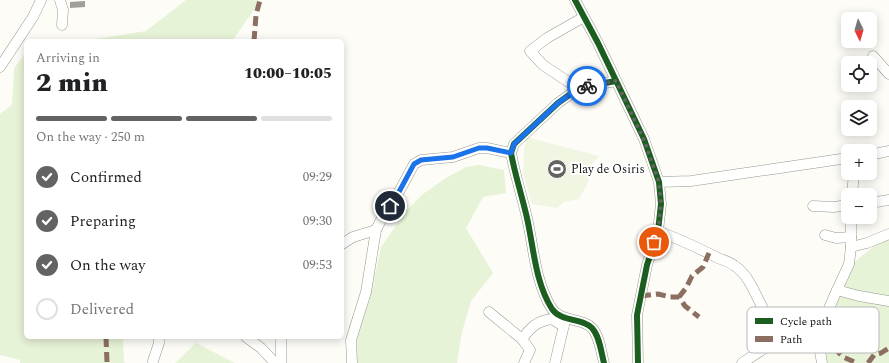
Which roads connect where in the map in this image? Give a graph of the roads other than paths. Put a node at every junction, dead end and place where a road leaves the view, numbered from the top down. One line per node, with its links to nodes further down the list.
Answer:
1 (41, 0): 7 (street)
2 (60, 0): 5 (street)
3 (575, 0): 4 (street)
4 (584, 17): 9 (street); 10 (street)
5 (62, 25)
6 (877, 60): 8 (street)
7 (0, 67)
8 (889, 74)
9 (616, 81): 10 (street); 15 (street)
10 (579, 89): 12 (street)
11 (889, 151): 13 (street)
12 (511, 153): 21 (street); 33 (street)
13 (877, 154)
14 (841, 159): 15 (street)
15 (659, 182): 22 (street)
16 (889, 200): 17 (street)
17 (877, 202)
18 (813, 206): 19 (street)
19 (841, 206)
20 (851, 224): 25 (street)
21 (376, 230): 26 (street); 43 (street)
22 (658, 231): 30 (street); 47 (street)
23 (889, 234): 27 (street)
24 (825, 235): 25 (street)
25 (851, 237): 27 (street)
26 (344, 243)
27 (852, 247): 28 (street)
28 (837, 290): 29 (street); 31 (street)
29 (889, 301)
30 (763, 307)
31 (830, 307)
32 (489, 312): 37 (street)
33 (564, 321): 37 (street); 45 (street); 46 (street)
34 (159, 339): 40 (street)
35 (249, 339): 41 (street)
36 (281, 339): 42 (street)
37 (522, 339): 44 (street)
38 (757, 353): 48 (street)
39 (820, 353): 49 (street)
40 (153, 361)
41 (275, 363)
42 (281, 363)
43 (352, 363)
44 (524, 363)
45 (555, 363)
46 (604, 363)
47 (638, 363)
48 (742, 363)
49 (822, 363)

